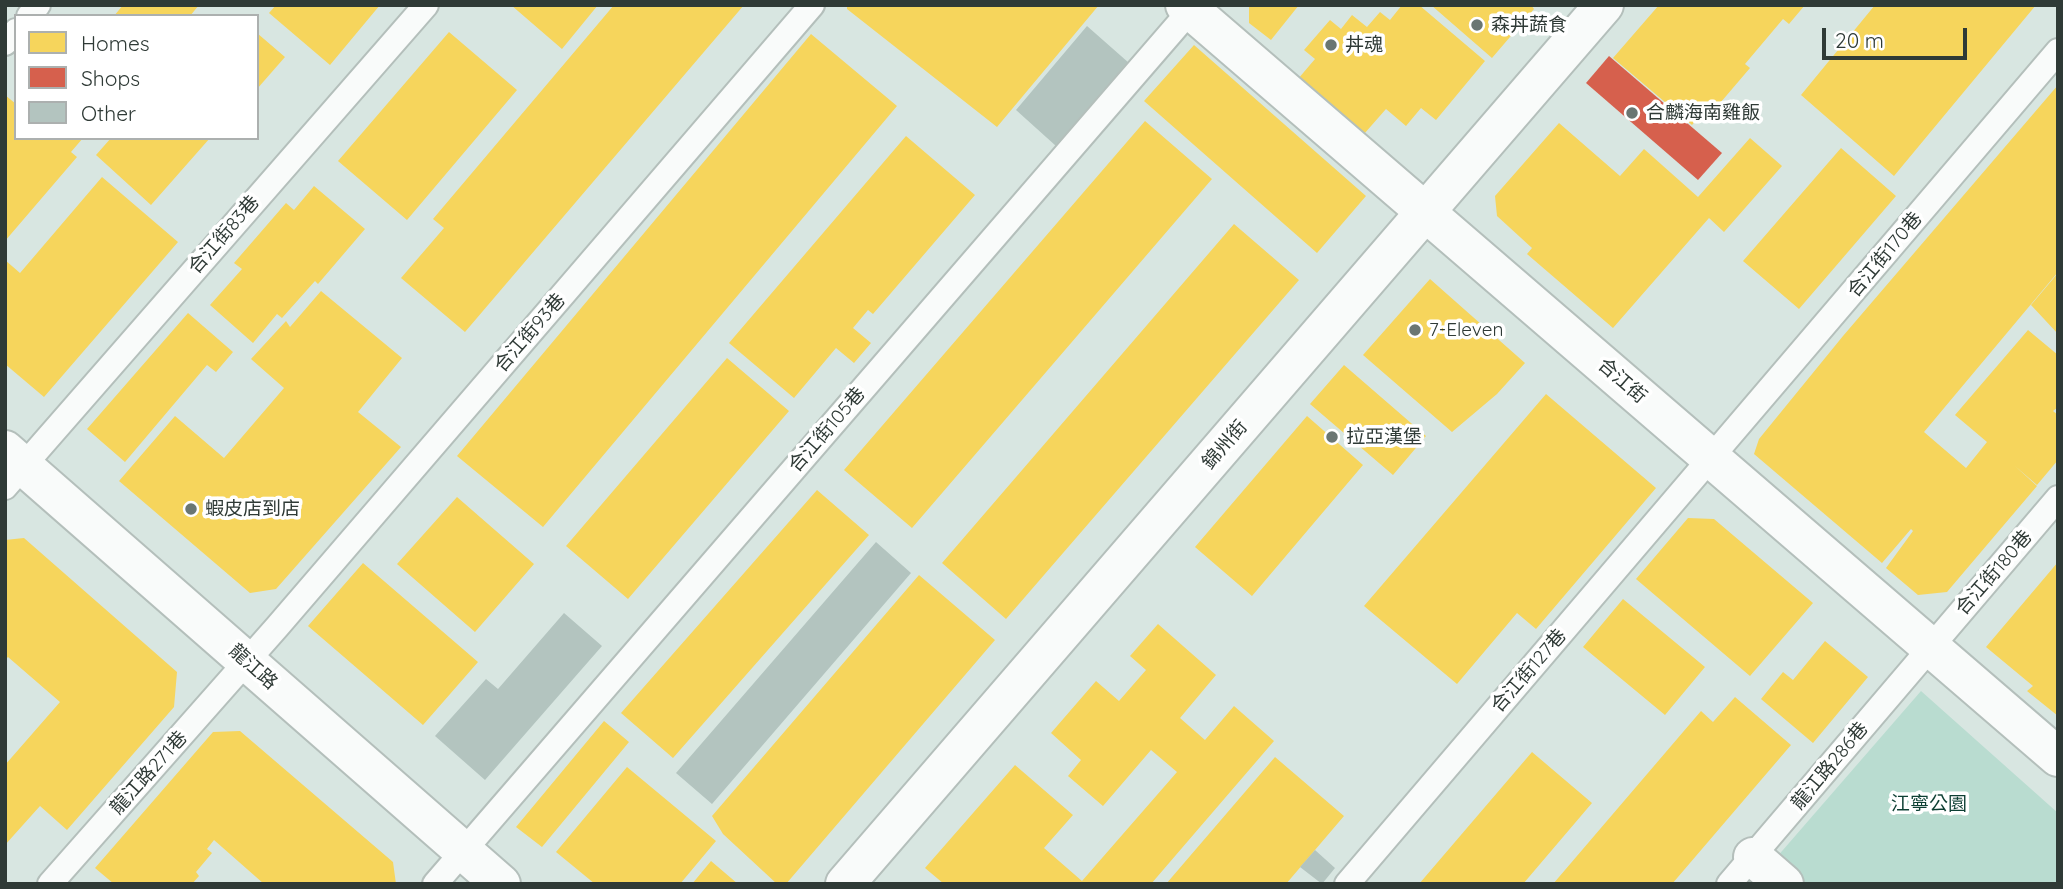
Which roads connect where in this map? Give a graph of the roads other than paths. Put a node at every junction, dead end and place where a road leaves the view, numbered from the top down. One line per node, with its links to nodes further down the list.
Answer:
1 (426, 5): 8 (lane, 合江街83巷)
2 (813, 5): 11 (lane, 合江街93巷)
3 (1604, 5): 6 (street, 錦州街)
4 (1191, 7): 6 (street, 合江街); 13 (lane, 合江街105巷)
5 (2058, 51): 7 (lane, 合江街170巷)
6 (1425, 212): 7 (street, 合江街); 18 (street, 錦州街)
7 (1712, 459): 10 (street, 合江街); 19 (lane, 合江街127巷)
8 (11, 468): 11 (street, 龍江路)
9 (2058, 498): 10 (lane, 合江街180巷)
10 (1930, 647): 12 (street, 合江街); 14 (lane, 龍江路286巷)
11 (247, 661): 13 (street, 龍江路); 15 (lane, 龍江路271巷)
12 (2058, 757)
13 (464, 851): 16 (lane, 合江街105巷); 17 (street, 龍江路)
14 (1741, 870): 20 (street)
15 (50, 884)
16 (435, 884)
17 (501, 884)
18 (845, 884)
19 (1347, 884)
20 (1784, 884)

